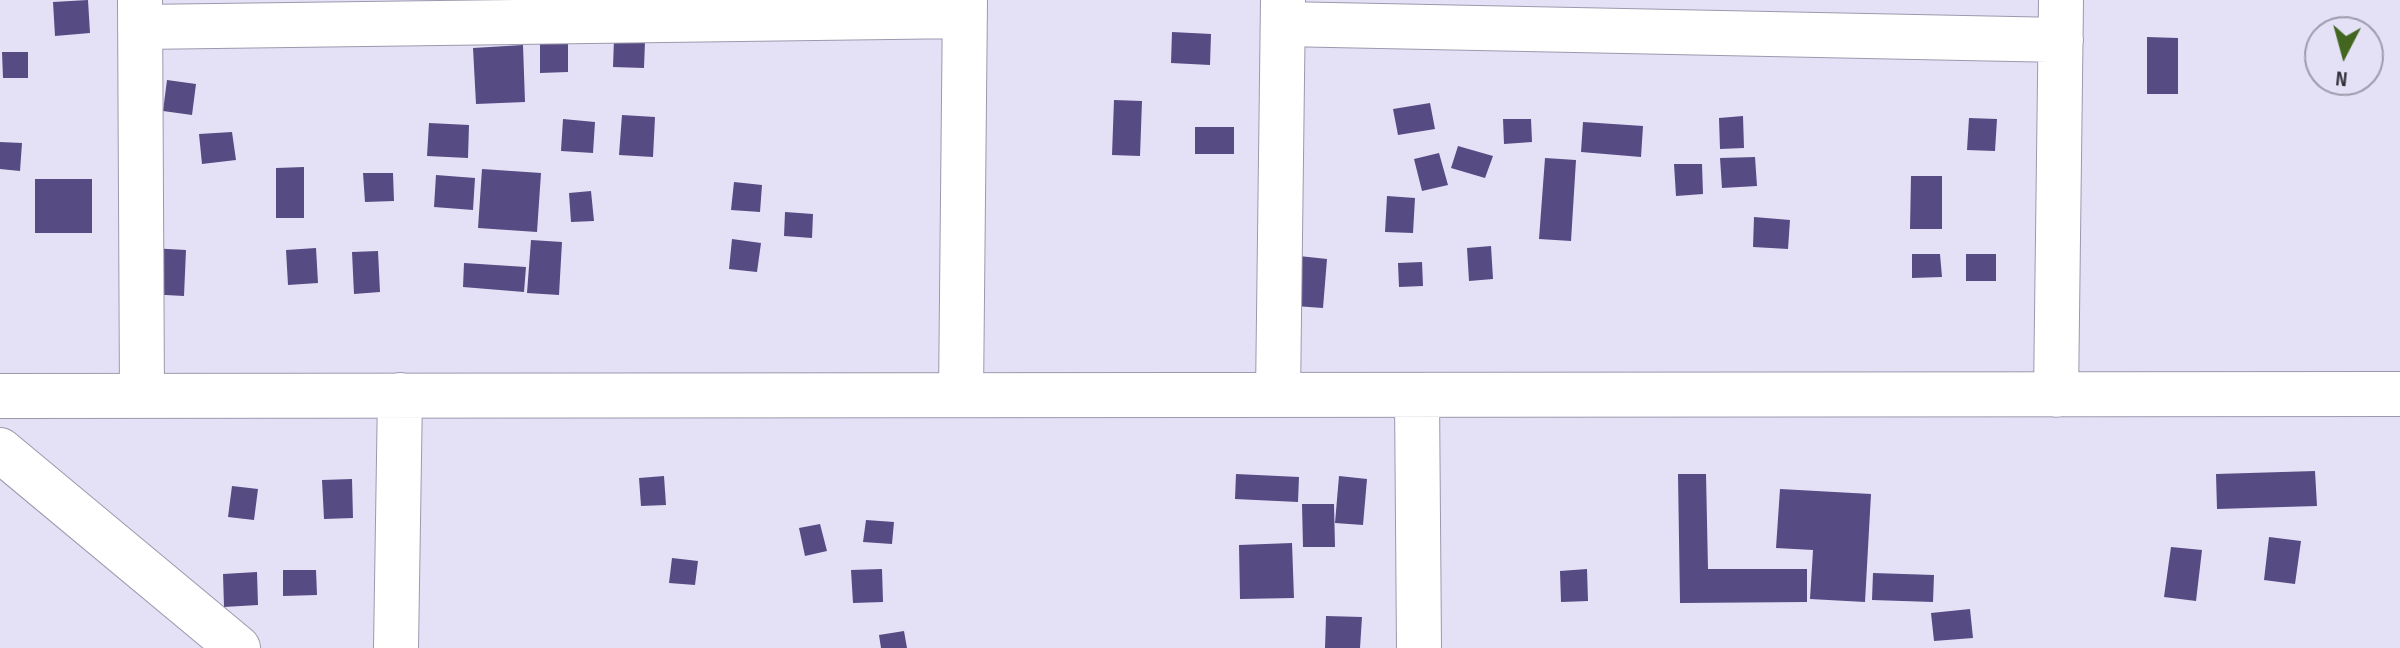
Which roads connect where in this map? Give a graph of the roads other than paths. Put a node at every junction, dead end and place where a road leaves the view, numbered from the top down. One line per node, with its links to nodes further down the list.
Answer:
1 (965, 8): 2 (street); 9 (street)
2 (454, 11): 4 (street)
3 (1283, 12): 5 (street); 10 (street)
4 (140, 14): 14 (street)
5 (1608, 15): 6 (street)
6 (2061, 20): 12 (street)
7 (2400, 394): 12 (street)
8 (400, 395): 9 (street); 14 (street); 17 (street)
9 (961, 395): 10 (street)
10 (1278, 395): 11 (street)
11 (1417, 395): 12 (street); 18 (street)
12 (2056, 395)
13 (0, 396): 14 (street)
14 (142, 396)
15 (0, 450): 16 (street)
16 (238, 648)
17 (396, 648)
18 (1419, 648)

